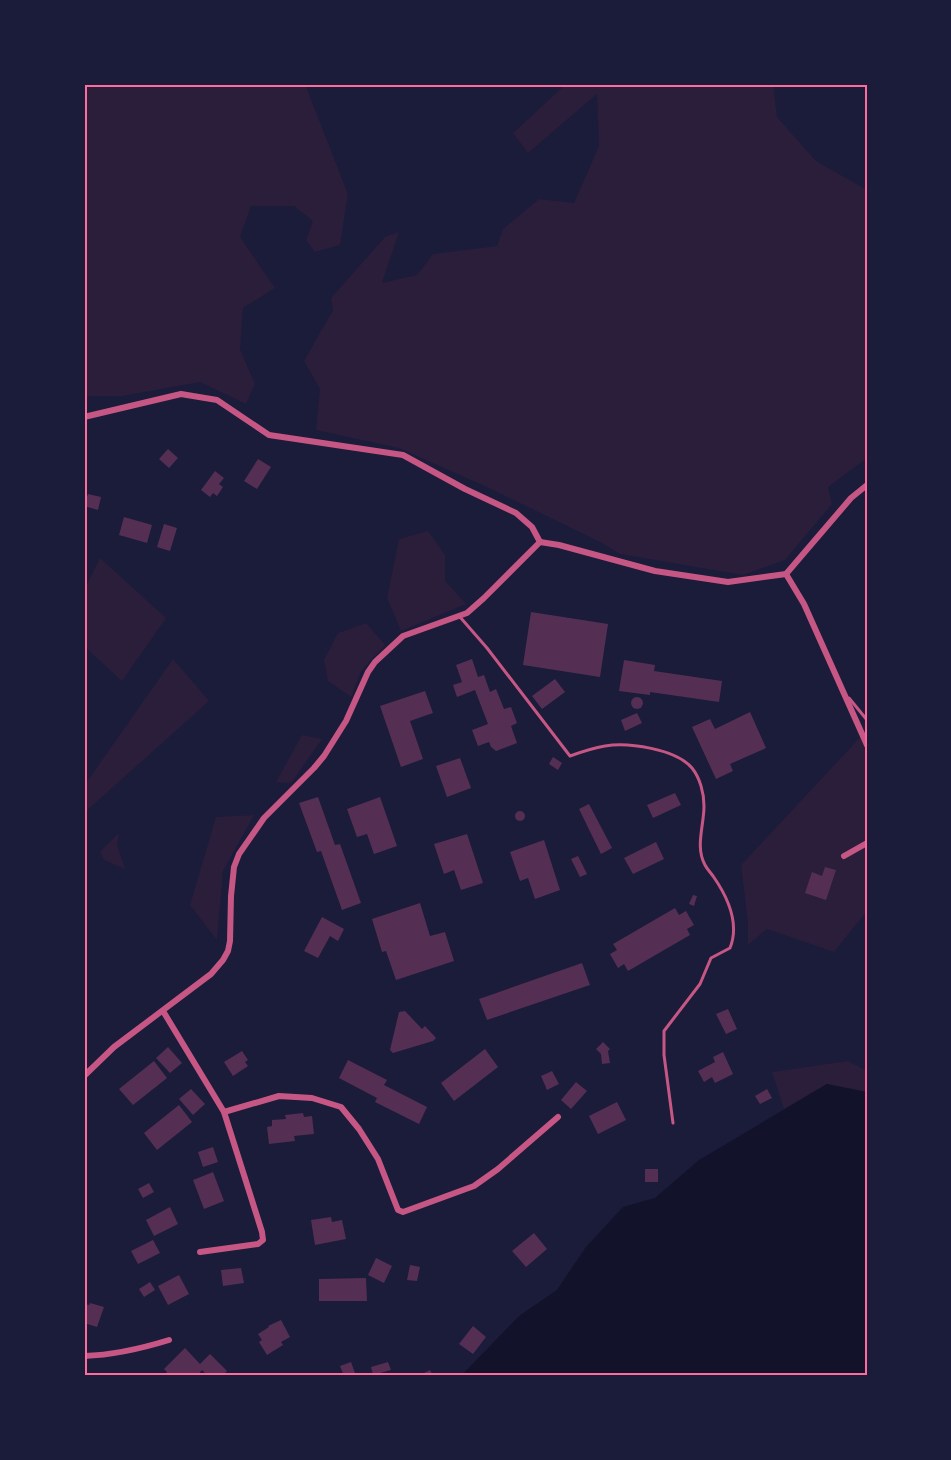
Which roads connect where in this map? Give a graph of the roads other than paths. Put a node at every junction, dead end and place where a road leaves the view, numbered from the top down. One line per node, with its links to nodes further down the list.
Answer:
1 (84, 417): 3 (street)
2 (867, 485): 4 (street)
3 (540, 542): 4 (street); 5 (street)
4 (786, 574): 6 (street)
5 (459, 616): 11 (street); 15 (lane)
6 (841, 690): 7 (lane); 8 (street)
7 (867, 720)
8 (867, 745)
9 (867, 843): 10 (street)
10 (844, 856)
11 (163, 1011): 12 (street); 13 (street)
12 (84, 1076)
13 (224, 1112): 14 (street); 16 (street)
14 (558, 1117)
15 (674, 1123)
16 (200, 1252)
17 (169, 1340): 18 (street)
18 (84, 1356)

